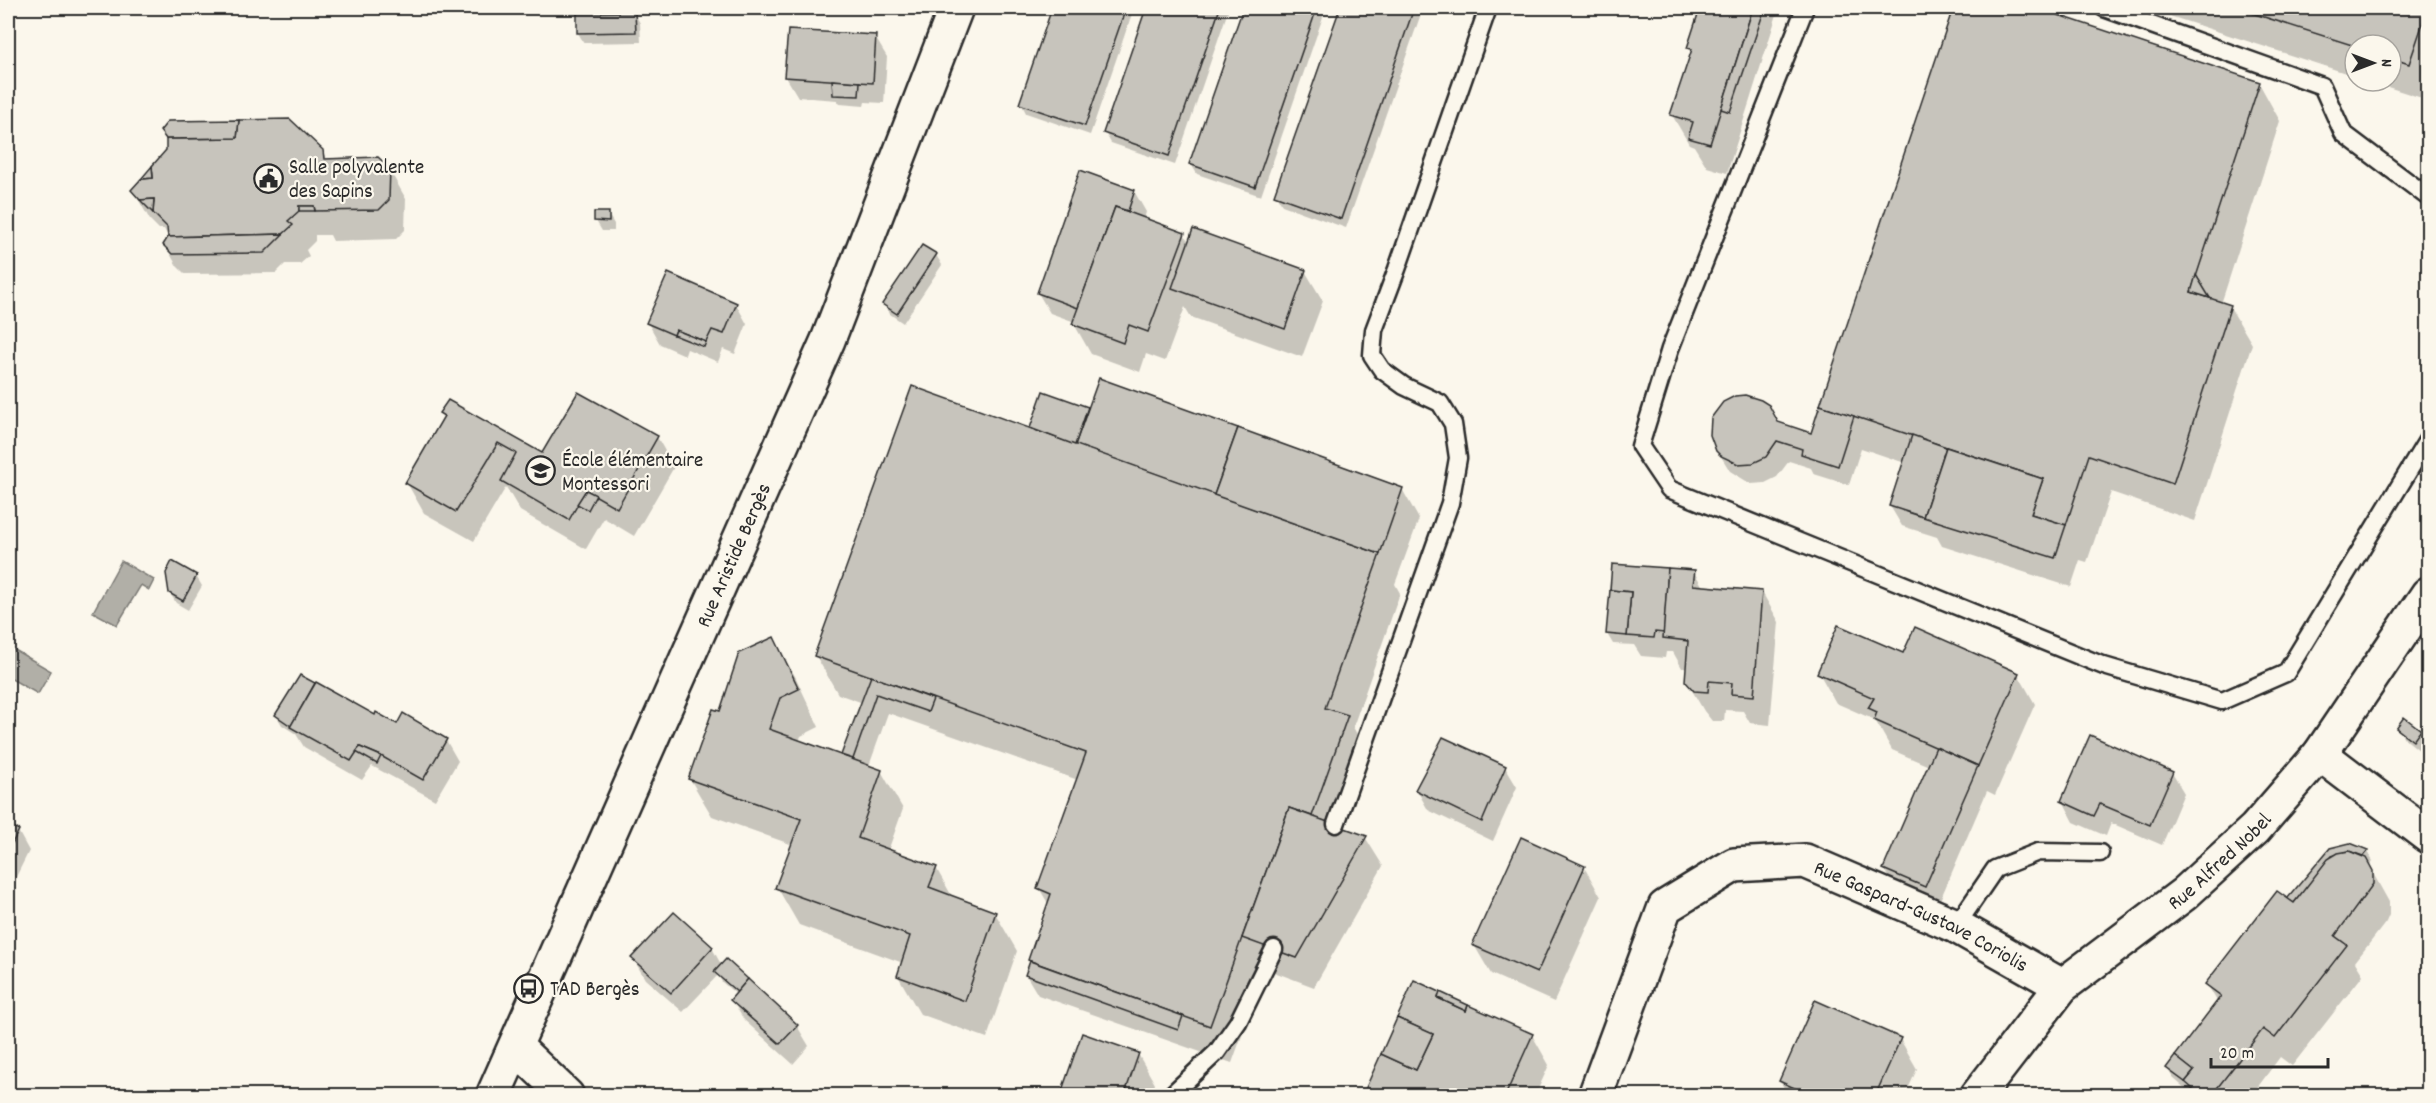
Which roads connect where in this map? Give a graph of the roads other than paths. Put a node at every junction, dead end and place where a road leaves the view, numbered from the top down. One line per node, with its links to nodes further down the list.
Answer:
1 (956, 8): 15 (street, Rue Aristide Bergès)
2 (1488, 8): 9 (lane)
3 (1805, 8): 6 (lane)
4 (2104, 8): 5 (lane)
5 (2428, 197)
6 (2428, 439)
7 (2428, 594): 8 (street, Rue Alfred Nobel)
8 (2320, 754): 10 (street); 14 (street, Rue Alfred Nobel)
9 (1336, 824)
10 (2428, 836)
11 (2100, 853): 12 (lane)
12 (1956, 926): 14 (street, Rue Gaspard-Gustave Coriolis); 19 (street, Rue Gaspard-Gustave Coriolis)
13 (1274, 949): 18 (lane)
14 (2062, 986): 20 (street, Rue Alfred Nobel)
15 (516, 1047): 16 (street, Rue Aristide Bergès); 17 (street)
16 (493, 1095)
17 (567, 1095)
18 (1170, 1095)
19 (1595, 1095)
20 (1977, 1095)

